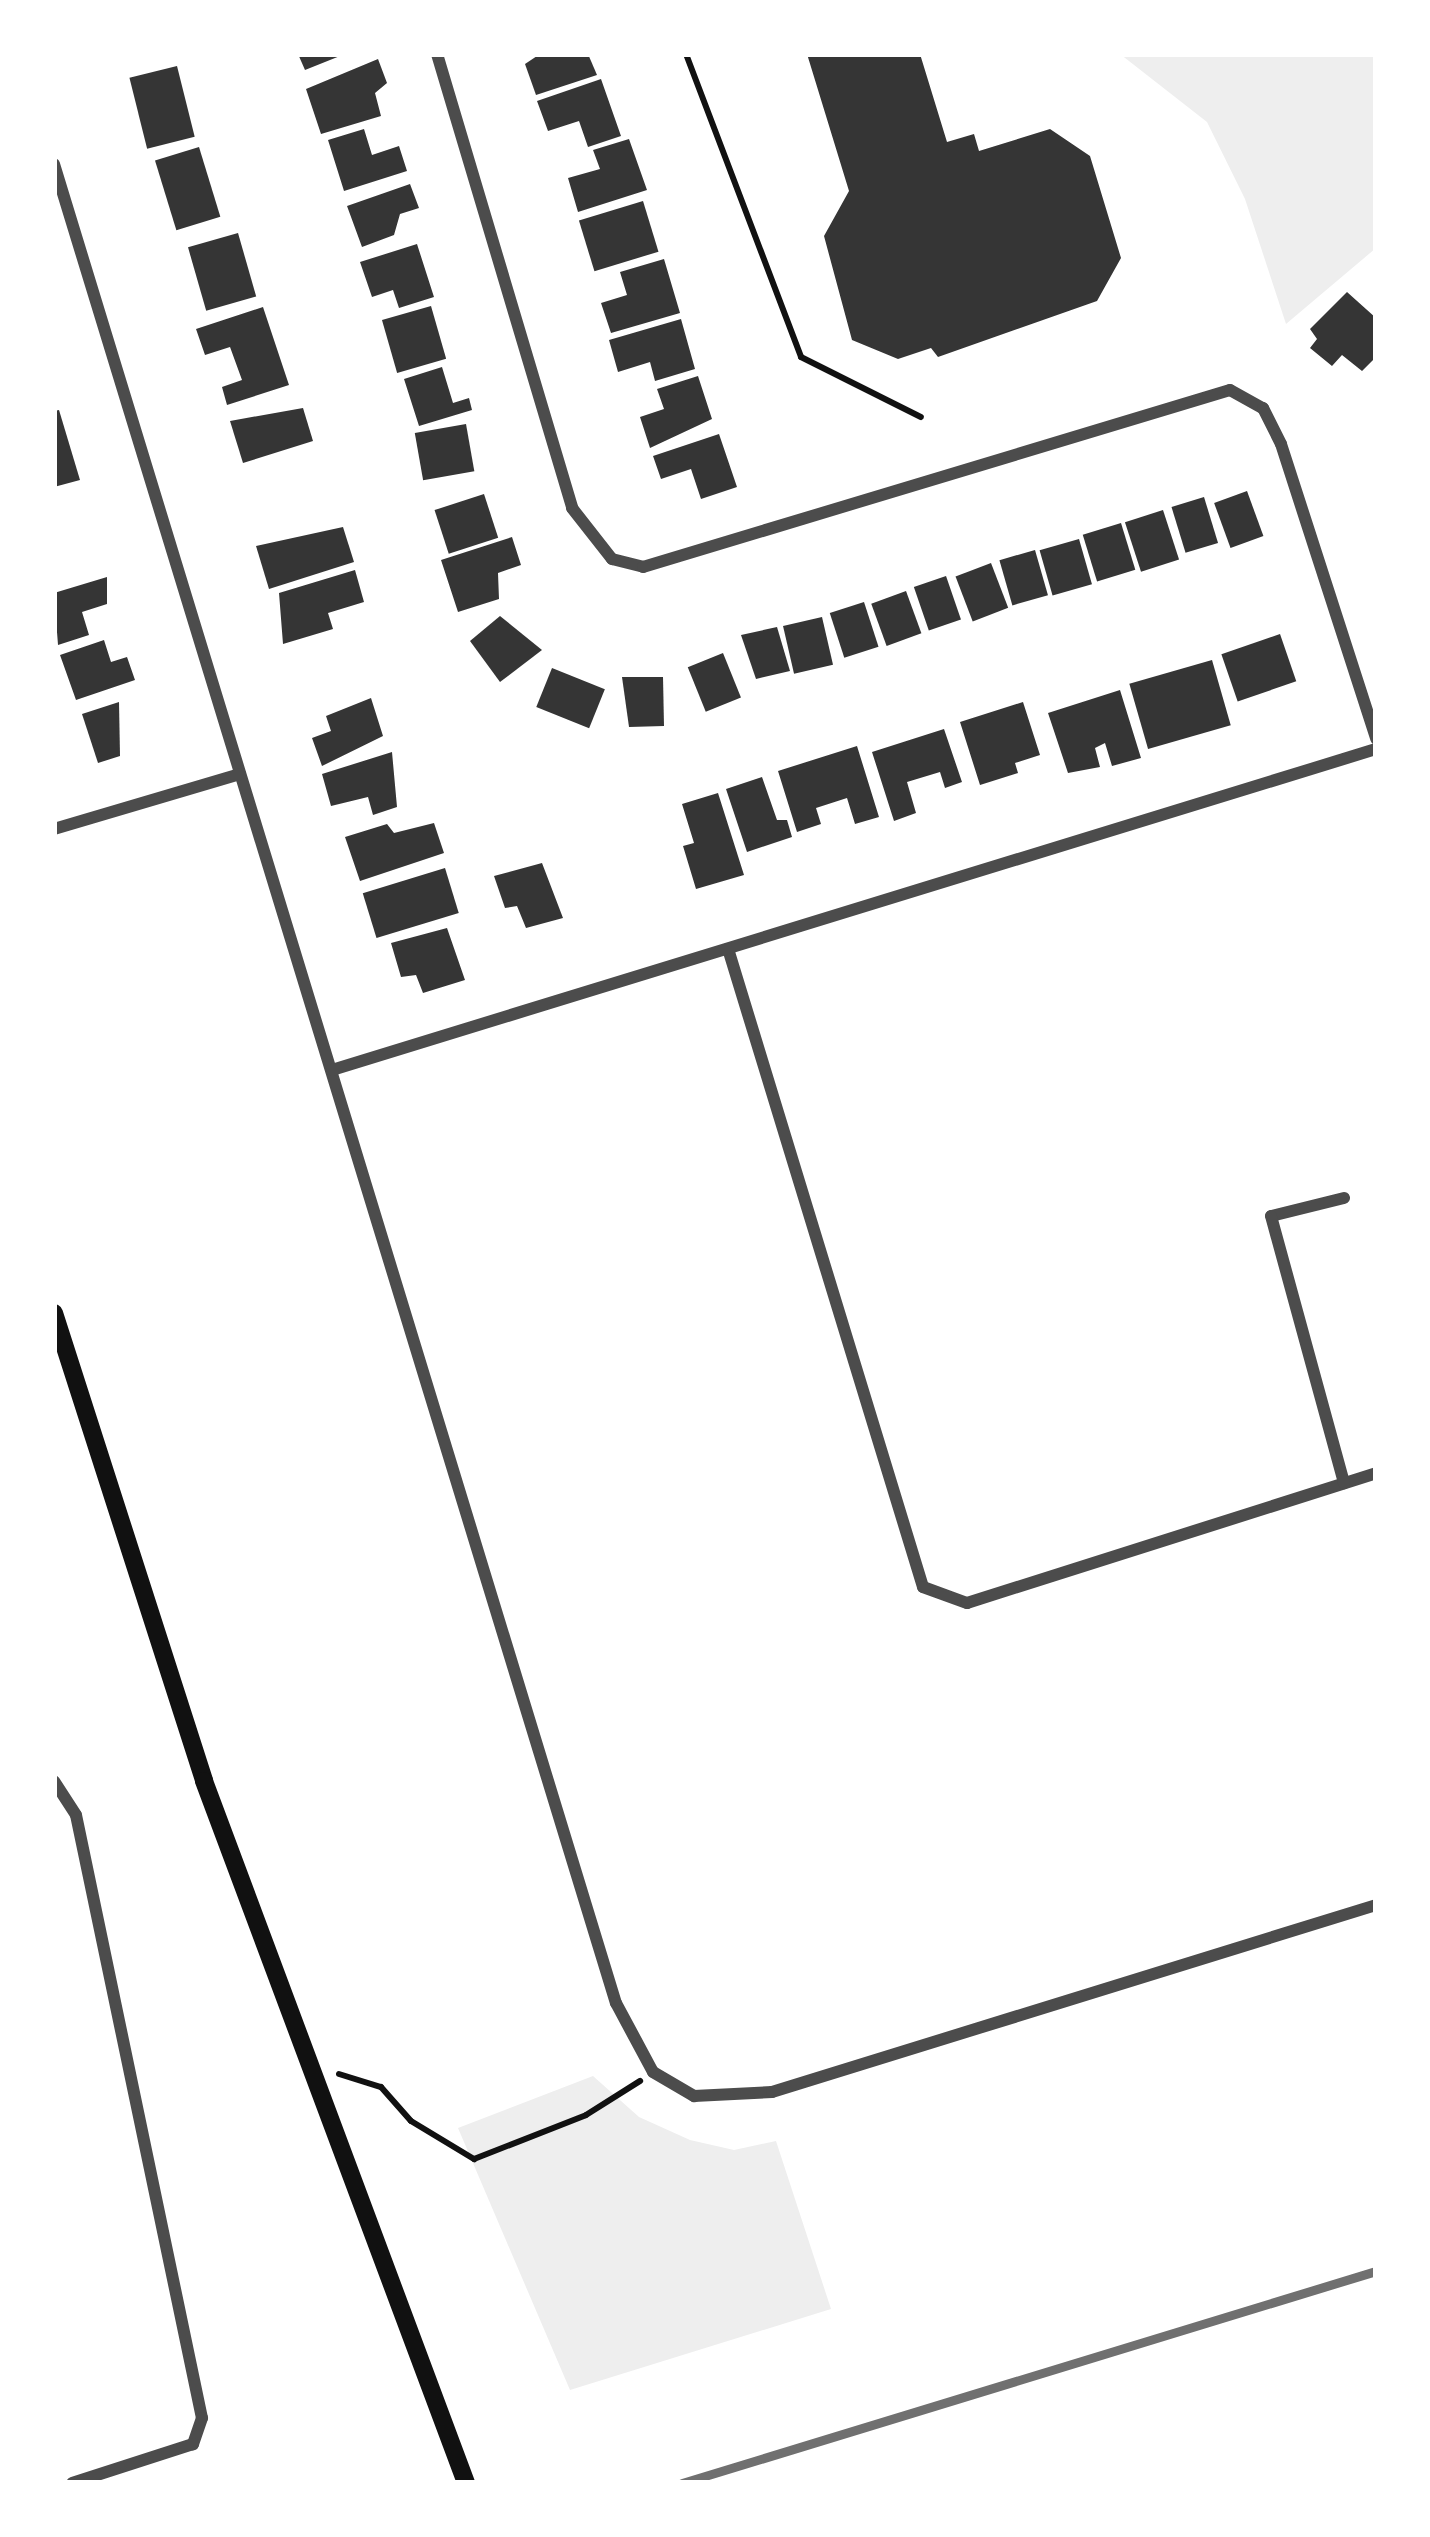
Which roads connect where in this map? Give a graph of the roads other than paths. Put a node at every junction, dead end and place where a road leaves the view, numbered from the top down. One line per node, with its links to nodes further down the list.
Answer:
1 (437, 54): 3 (street)
2 (54, 164): 5 (street)
3 (1376, 739)
4 (1376, 749): 7 (street)
5 (240, 774): 6 (street); 8 (street)
6 (54, 829)
7 (729, 952): 8 (street); 12 (street)
8 (332, 1070): 14 (street)
9 (1343, 1198): 12 (street)
10 (54, 1313): 16 (main road)
11 (1376, 1473): 12 (street)
12 (1344, 1483)
13 (54, 1781): 15 (street)
14 (1376, 1905)
15 (72, 2483)
16 (466, 2483)

